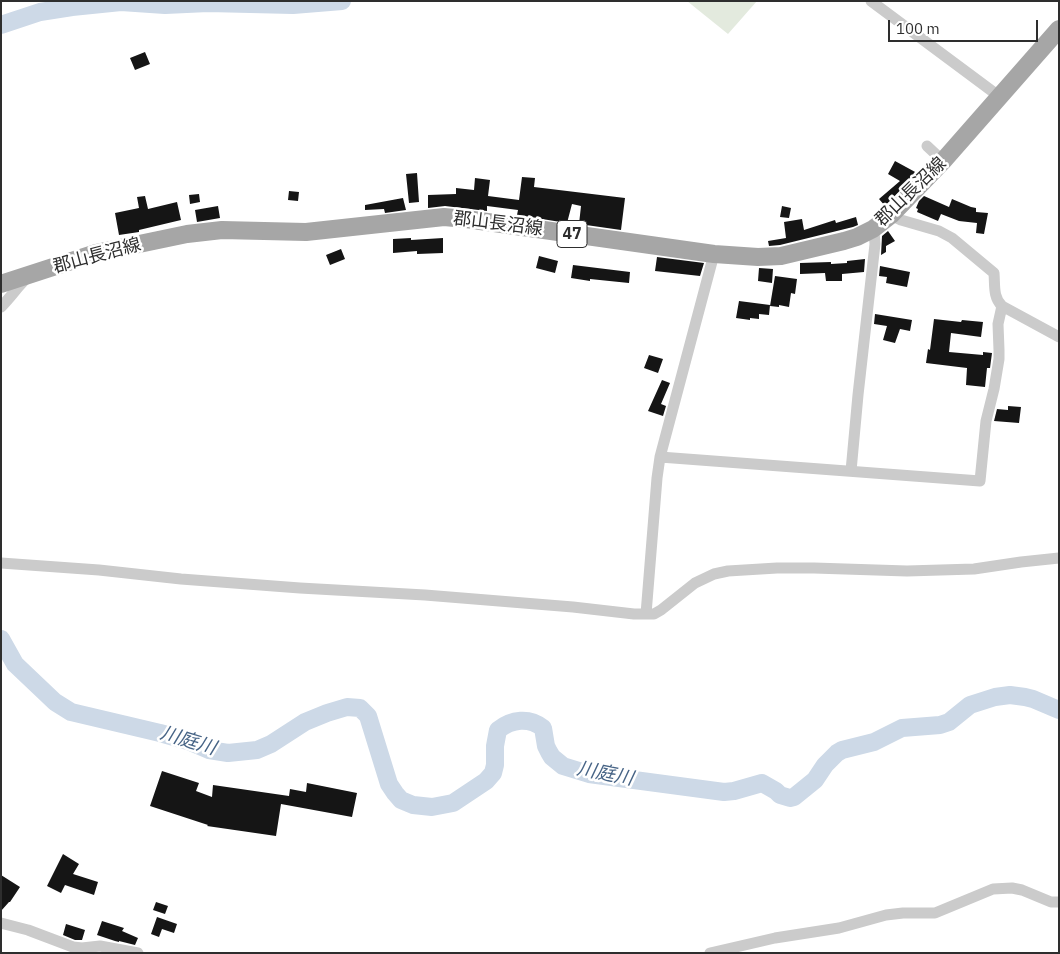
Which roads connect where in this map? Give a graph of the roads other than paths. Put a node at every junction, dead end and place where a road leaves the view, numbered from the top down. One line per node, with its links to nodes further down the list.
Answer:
1 (870, 1): 3 (street)
2 (1059, 29): 3 (main road, 郡山長沼線 / 47)
3 (1000, 97): 5 (main road, 郡山長沼線 / 47)
4 (927, 146): 5 (street)
5 (943, 161): 6 (main road, 郡山長沼線 / 47)
6 (891, 216): 7 (main road, 郡山長沼線 / 47); 11 (street)
7 (873, 229): 8 (main road, 郡山長沼線 / 47); 15 (street)
8 (714, 254): 9 (main road, 郡山長沼線 / 47); 14 (street)
9 (30, 275): 10 (main road, 郡山長沼線 / 47); 12 (street)
10 (1, 284)
11 (1002, 306): 13 (street); 15 (street)
12 (1, 307)
13 (1059, 337)
14 (660, 457): 15 (street); 18 (street)
15 (851, 471)
16 (1059, 558): 18 (street)
17 (1, 563): 18 (street)
18 (646, 614)
19 (1059, 902): 23 (street)
20 (1, 923): 21 (street)
21 (87, 950): 22 (street)
22 (138, 953)
23 (710, 953)

